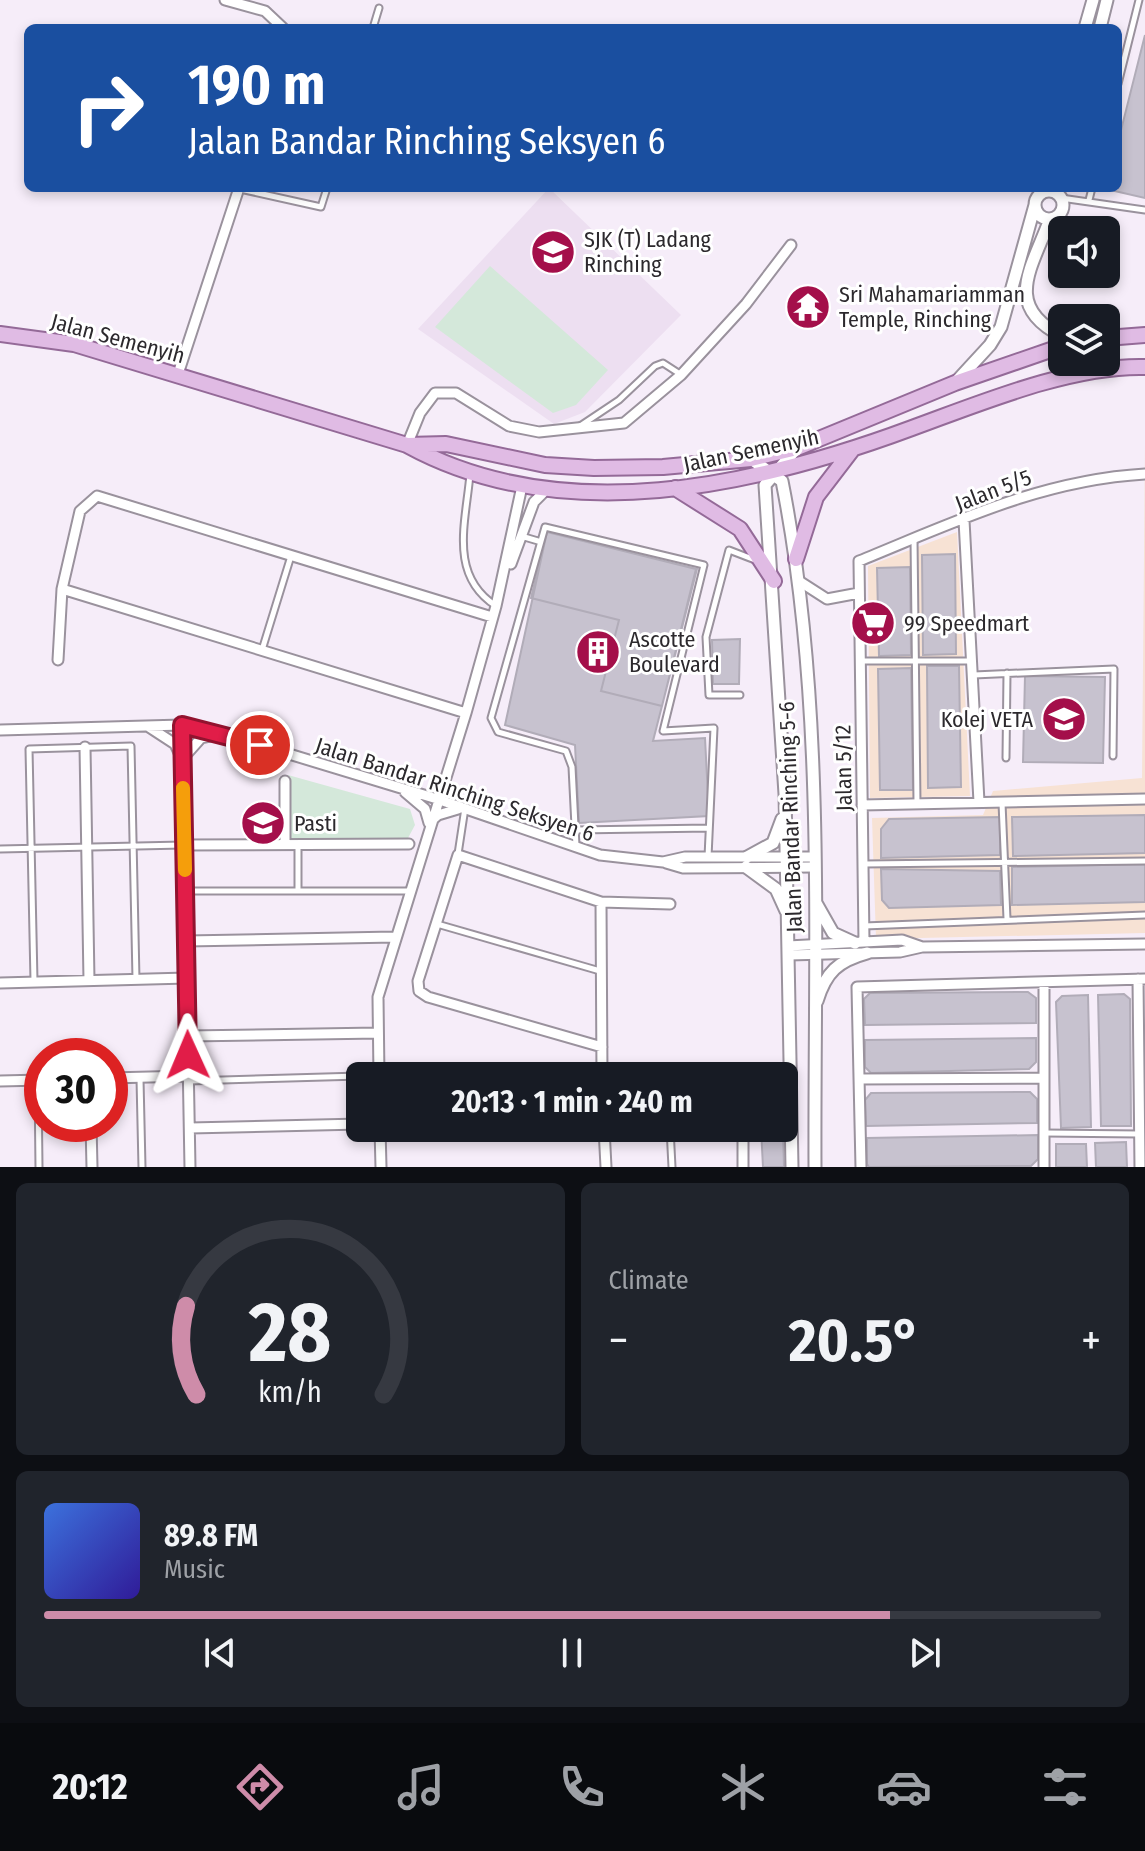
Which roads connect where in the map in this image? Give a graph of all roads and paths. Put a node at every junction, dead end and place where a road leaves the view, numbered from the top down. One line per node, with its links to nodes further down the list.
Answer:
1 (226, 0): 6 (street)
2 (1093, 0): 8 (street)
3 (1107, 0): 9 (street)
4 (1139, 0): 10 (lane)
5 (379, 8): 7 (lane)
6 (279, 24)
7 (374, 24)
8 (1086, 24)
9 (1101, 24)
10 (1122, 68)
11 (238, 192): 30 (street)
12 (256, 192): 13 (lane)
13 (326, 192)
14 (1091, 192): 17 (lane)
15 (1059, 193): 16 (street); 17 (lane); 19 (street)
16 (1037, 197): 20 (street); 31 (street)
17 (1089, 200): 18 (lane)
18 (1145, 210)
19 (1054, 216)
20 (1048, 218)
21 (1048, 225): 23 (street)
22 (791, 245): 29 (street)
23 (1048, 326)
24 (0, 334): 30 (main road, Jalan Semenyih)
25 (1145, 335): 26 (main road)
26 (1120, 337)
27 (1048, 351): 31 (main road, Jalan Semenyih)
28 (1145, 367): 35 (main road, Jalan Semenyih)
29 (681, 375): 32 (street); 32 (lane)
30 (177, 377): 33 (main road, Jalan Semenyih)
31 (955, 383): 34 (main road, Jalan Semenyih)
32 (573, 430): 33 (street)
33 (407, 445): 36 (main road, Jalan Semenyih); 37 (main road, Jalan Semenyih)
34 (797, 448): 36 (main road, Jalan Semenyih); 38 (street)
35 (853, 450): 38 (main road, Jalan Semenyih); 50 (main road)
36 (751, 459): 38 (street)
37 (471, 473): 40 (main road, Jalan Semenyih); 58 (lane)
38 (773, 473): 41 (main road, Jalan Semenyih); 50 (street, Jalan Bandar Rinching 5-6); 54 (street, Jalan Bandar Rinching 5-6)
39 (1145, 474): 43 (street, Jalan 5/5)
40 (522, 486): 42 (main road, Jalan Semenyih); 53 (street)
41 (675, 488): 42 (main road, Jalan Semenyih); 52 (main road)
42 (547, 489): 44 (street)
43 (964, 520): 47 (street, Jalan 5/5); 64 (street)
44 (526, 522): 45 (lane); 46 (street)
45 (545, 527): 48 (lane); 88 (lane)
46 (521, 536): 48 (lane); 53 (street)
47 (914, 539): 51 (street, Jalan 5/5); 62 (lane)
48 (538, 541): 89 (lane)
49 (291, 555): 56 (street); 59 (street); 60 (lane)
50 (796, 559): 55 (street, Jalan Bandar Rinching 5-6)
51 (859, 561): 57 (street, Jalan 5/12)
52 (762, 563): 54 (main road); 67 (lane)
53 (502, 580): 58 (street)
54 (774, 581): 86 (street, Jalan Bandar Rinching 5-6)
55 (799, 581): 57 (street); 105 (street, Jalan Bandar Rinching 5-6)
56 (62, 589): 60 (street); 61 (street)
57 (859, 593): 63 (street, Jalan 5/12)
58 (496, 606): 59 (street)
59 (492, 617): 68 (street)
60 (262, 651): 68 (street)
61 (58, 660)
62 (916, 660): 63 (lane); 64 (lane); 83 (lane)
63 (860, 661): 84 (street, Jalan 5/12)
64 (970, 661): 66 (street)
65 (1007, 673): 66 (lane); 74 (lane); 75 (lane)
66 (971, 675): 81 (street)
67 (740, 695)
68 (466, 713): 79 (street)
69 (182, 725): 70 (street, Jalan Bandar Rinching Seksyen 6); 72 (street, Jalan Bandar Rinching Seksyen 6); 76 (street)
70 (145, 726): 71 (street, Jalan Bandar Rinching Seksyen 6); 76 (street)
71 (0, 730)
72 (220, 734): 76 (street); 78 (street, Jalan Bandar Rinching Seksyen 6)
73 (85, 747): 94 (lane); 95 (street); 97 (lane)
74 (1113, 756)
75 (1006, 758)
76 (183, 760): 93 (street)
77 (285, 781): 90 (street)
78 (397, 787): 79 (street, Jalan Bandar Rinching Seksyen 6); 87 (street)
79 (437, 799): 85 (street, Jalan Bandar Rinching Seksyen 6); 87 (street)
80 (1145, 799): 82 (street)
81 (979, 802): 82 (street); 83 (street)
82 (1002, 803): 107 (lane)
83 (917, 804): 84 (street)
84 (862, 805): 106 (street, Jalan 5/12)
85 (465, 808): 87 (street); 96 (street, Jalan Bandar Rinching Seksyen 6); 99 (lane)
86 (785, 809): 103 (street); 104 (street, Jalan Bandar Rinching 5-6)
87 (429, 823): 110 (street)
88 (709, 828): 89 (lane); 100 (lane)
89 (577, 830): 96 (lane)
90 (285, 844): 91 (street); 93 (street)
91 (298, 844): 92 (street); 109 (lane)
92 (409, 844)
93 (184, 845): 94 (lane); 108 (street)
94 (133, 846): 95 (lane); 127 (lane)
95 (87, 847): 97 (lane); 129 (street)
96 (576, 847): 102 (street, Jalan Bandar Rinching Seksyen 6)
97 (31, 848): 98 (lane); 130 (lane)
98 (0, 849)
99 (458, 855): 112 (street); 117 (street)
100 (708, 857): 102 (street, Jalan Bandar Rinching Seksyen 6); 103 (street, Jalan Bandar Rinching Seksyen 6)
101 (1145, 861): 107 (lane)
102 (663, 862): 103 (street, Jalan Bandar Rinching Seksyen 6)
103 (747, 862): 104 (street, Jalan Bandar Rinching Seksyen 6); 115 (street)
104 (786, 862): 105 (street, Jalan Bandar Rinching Seksyen 6); 115 (street, Jalan Bandar Rinching 5-6)
105 (813, 862): 111 (street, Jalan Bandar Rinching 5-6)
106 (863, 864): 107 (lane); 118 (street, Jalan 5/12)
107 (1005, 864): 116 (lane)
108 (185, 891): 109 (lane); 120 (street)
109 (298, 891): 110 (lane)
110 (408, 891): 119 (street)
111 (813, 899): 122 (street); 123 (street, Jalan Bandar Rinching 5-6)
112 (601, 902): 113 (street); 125 (street)
113 (670, 904)
114 (1145, 915): 116 (lane)
115 (788, 916): 124 (street, Jalan Bandar Rinching 5-6)
116 (1007, 919): 118 (lane)
117 (435, 923): 125 (lane); 136 (street)
118 (863, 927): 122 (street, Jalan 5/12)
119 (394, 937): 120 (street); 134 (street)
120 (186, 941): 126 (street)
121 (1145, 944): 122 (street)
122 (862, 946): 123 (street); 123 (street); 133 (street)
123 (814, 950): 124 (street); 133 (street, Jalan Bandar Rinching 5-6)
124 (789, 951): 165 (street, Jalan Bandar Rinching 5-6)
125 (601, 971): 136 (street)
126 (187, 978): 127 (street); 135 (street)
127 (136, 979): 129 (street)
128 (1141, 979): 131 (street); 150 (street)
129 (89, 980): 130 (street)
130 (34, 982): 132 (street)
131 (1044, 982): 142 (street); 144 (street)
132 (0, 983)
133 (814, 1009): 166 (street, Jalan Bandar Rinching 5-6)
134 (378, 1033): 135 (street); 137 (street)
135 (188, 1036): 143 (street)
136 (602, 1047): 138 (street)
137 (379, 1062)
138 (602, 1062)
139 (346, 1076): 143 (lane)
140 (128, 1078): 141 (street)
141 (140, 1078): 143 (street); 159 (lane)
142 (1044, 1078): 144 (street); 149 (street)
143 (189, 1079): 148 (street)
144 (859, 1079): 167 (street)
145 (24, 1080): 146 (street)
146 (0, 1081)
147 (346, 1124): 148 (street)
148 (190, 1128): 160 (street)
149 (1044, 1133): 150 (lane); 168 (street)
150 (1140, 1134): 169 (street)
151 (39, 1142): 157 (lane)
152 (91, 1142): 158 (street)
153 (380, 1142): 161 (street)
154 (605, 1142): 162 (street)
155 (671, 1142): 163 (lane)
156 (743, 1142): 164 (street)
157 (39, 1167)
158 (92, 1167)
159 (142, 1167)
160 (190, 1167)
161 (381, 1167)
162 (606, 1167)
163 (672, 1167)
164 (743, 1167)
165 (792, 1167)
166 (815, 1167)
167 (861, 1167)
168 (1044, 1167)
169 (1140, 1167)

